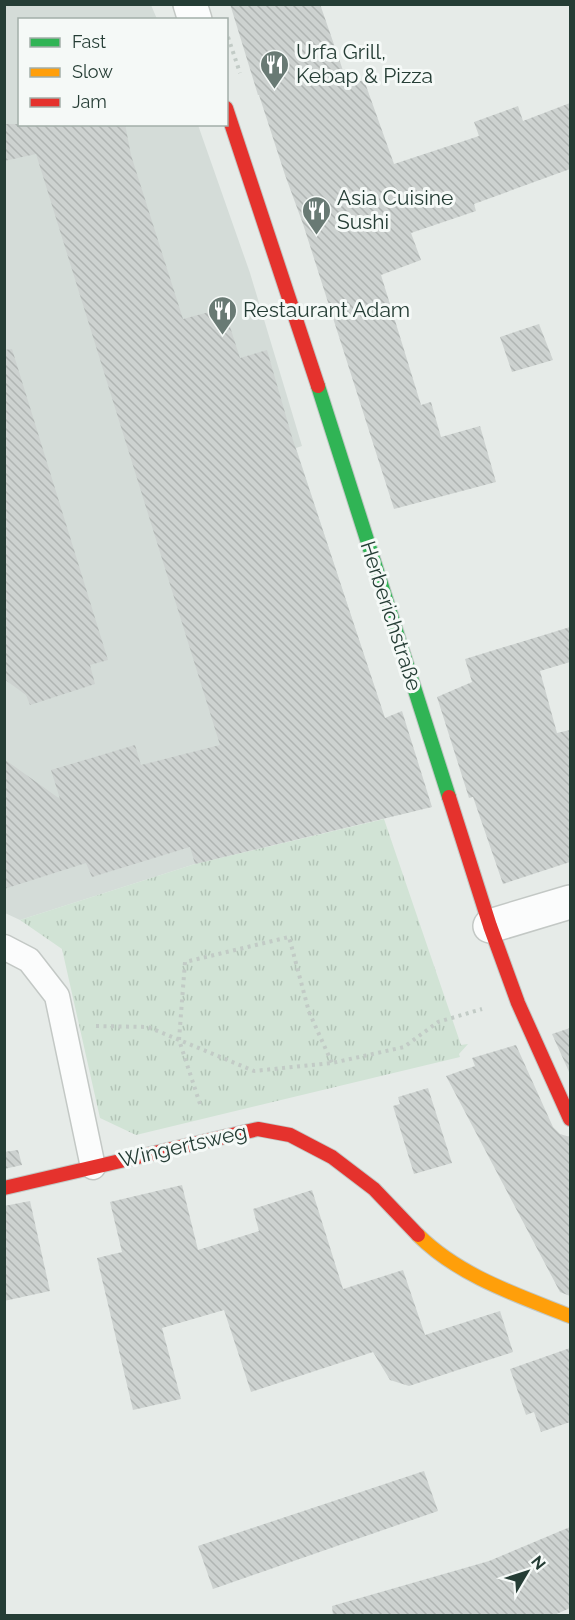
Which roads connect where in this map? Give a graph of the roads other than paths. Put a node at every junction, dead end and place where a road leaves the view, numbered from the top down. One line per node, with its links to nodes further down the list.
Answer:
1 (228, 114): 3 (street, Herberichstraße)
2 (570, 902): 3 (street)
3 (490, 926): 5 (street, Herberichstraße)
4 (4, 947): 6 (lane, Wingertsweg)
5 (570, 1119)
6 (93, 1167): 7 (street); 8 (street, Wingertsweg)
7 (4, 1188)
8 (570, 1316)

